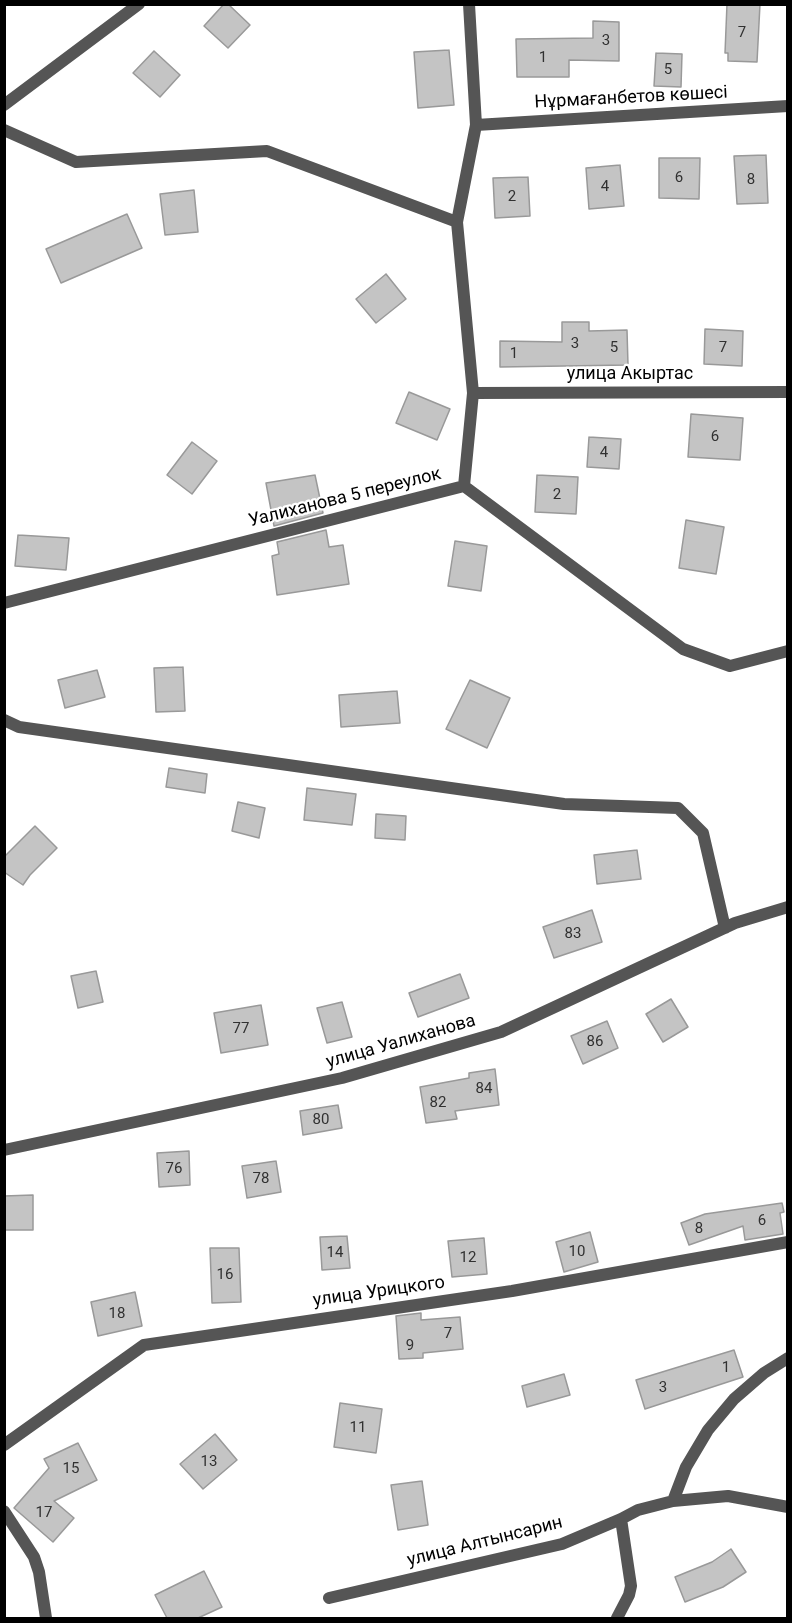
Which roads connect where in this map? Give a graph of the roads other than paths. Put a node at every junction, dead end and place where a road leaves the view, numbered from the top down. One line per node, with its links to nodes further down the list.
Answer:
1 (139, 4): 3 (street)
2 (469, 4): 5 (street)
3 (4, 105)
4 (788, 106): 5 (street, Нұрмағанбетов көшесі)
5 (476, 125): 7 (street)
6 (4, 130): 7 (street)
7 (457, 222): 9 (street)
8 (788, 392): 9 (street, улица Акыртас)
9 (473, 393): 10 (street)
10 (464, 486): 11 (street, Уалиханова 5 переулок); 12 (street, Уалиханова 5 переулок)
11 (4, 603)
12 (788, 651)
13 (4, 720): 15 (street)
14 (788, 907): 15 (street, улица Уалиханова)
15 (725, 928): 16 (street, улица Уалиханова)
16 (4, 1150)
17 (788, 1242): 19 (street, улица Урицкого)
18 (788, 1358): 20 (street)
19 (4, 1445)
20 (673, 1501): 21 (street, улица Алтынсарин); 23 (street, улица Алтынсарин)
21 (788, 1507)
22 (4, 1511): 25 (street)
23 (621, 1519): 24 (street, улица Алтынсарин); 26 (street)
24 (329, 1598)
25 (46, 1618)
26 (617, 1618)

